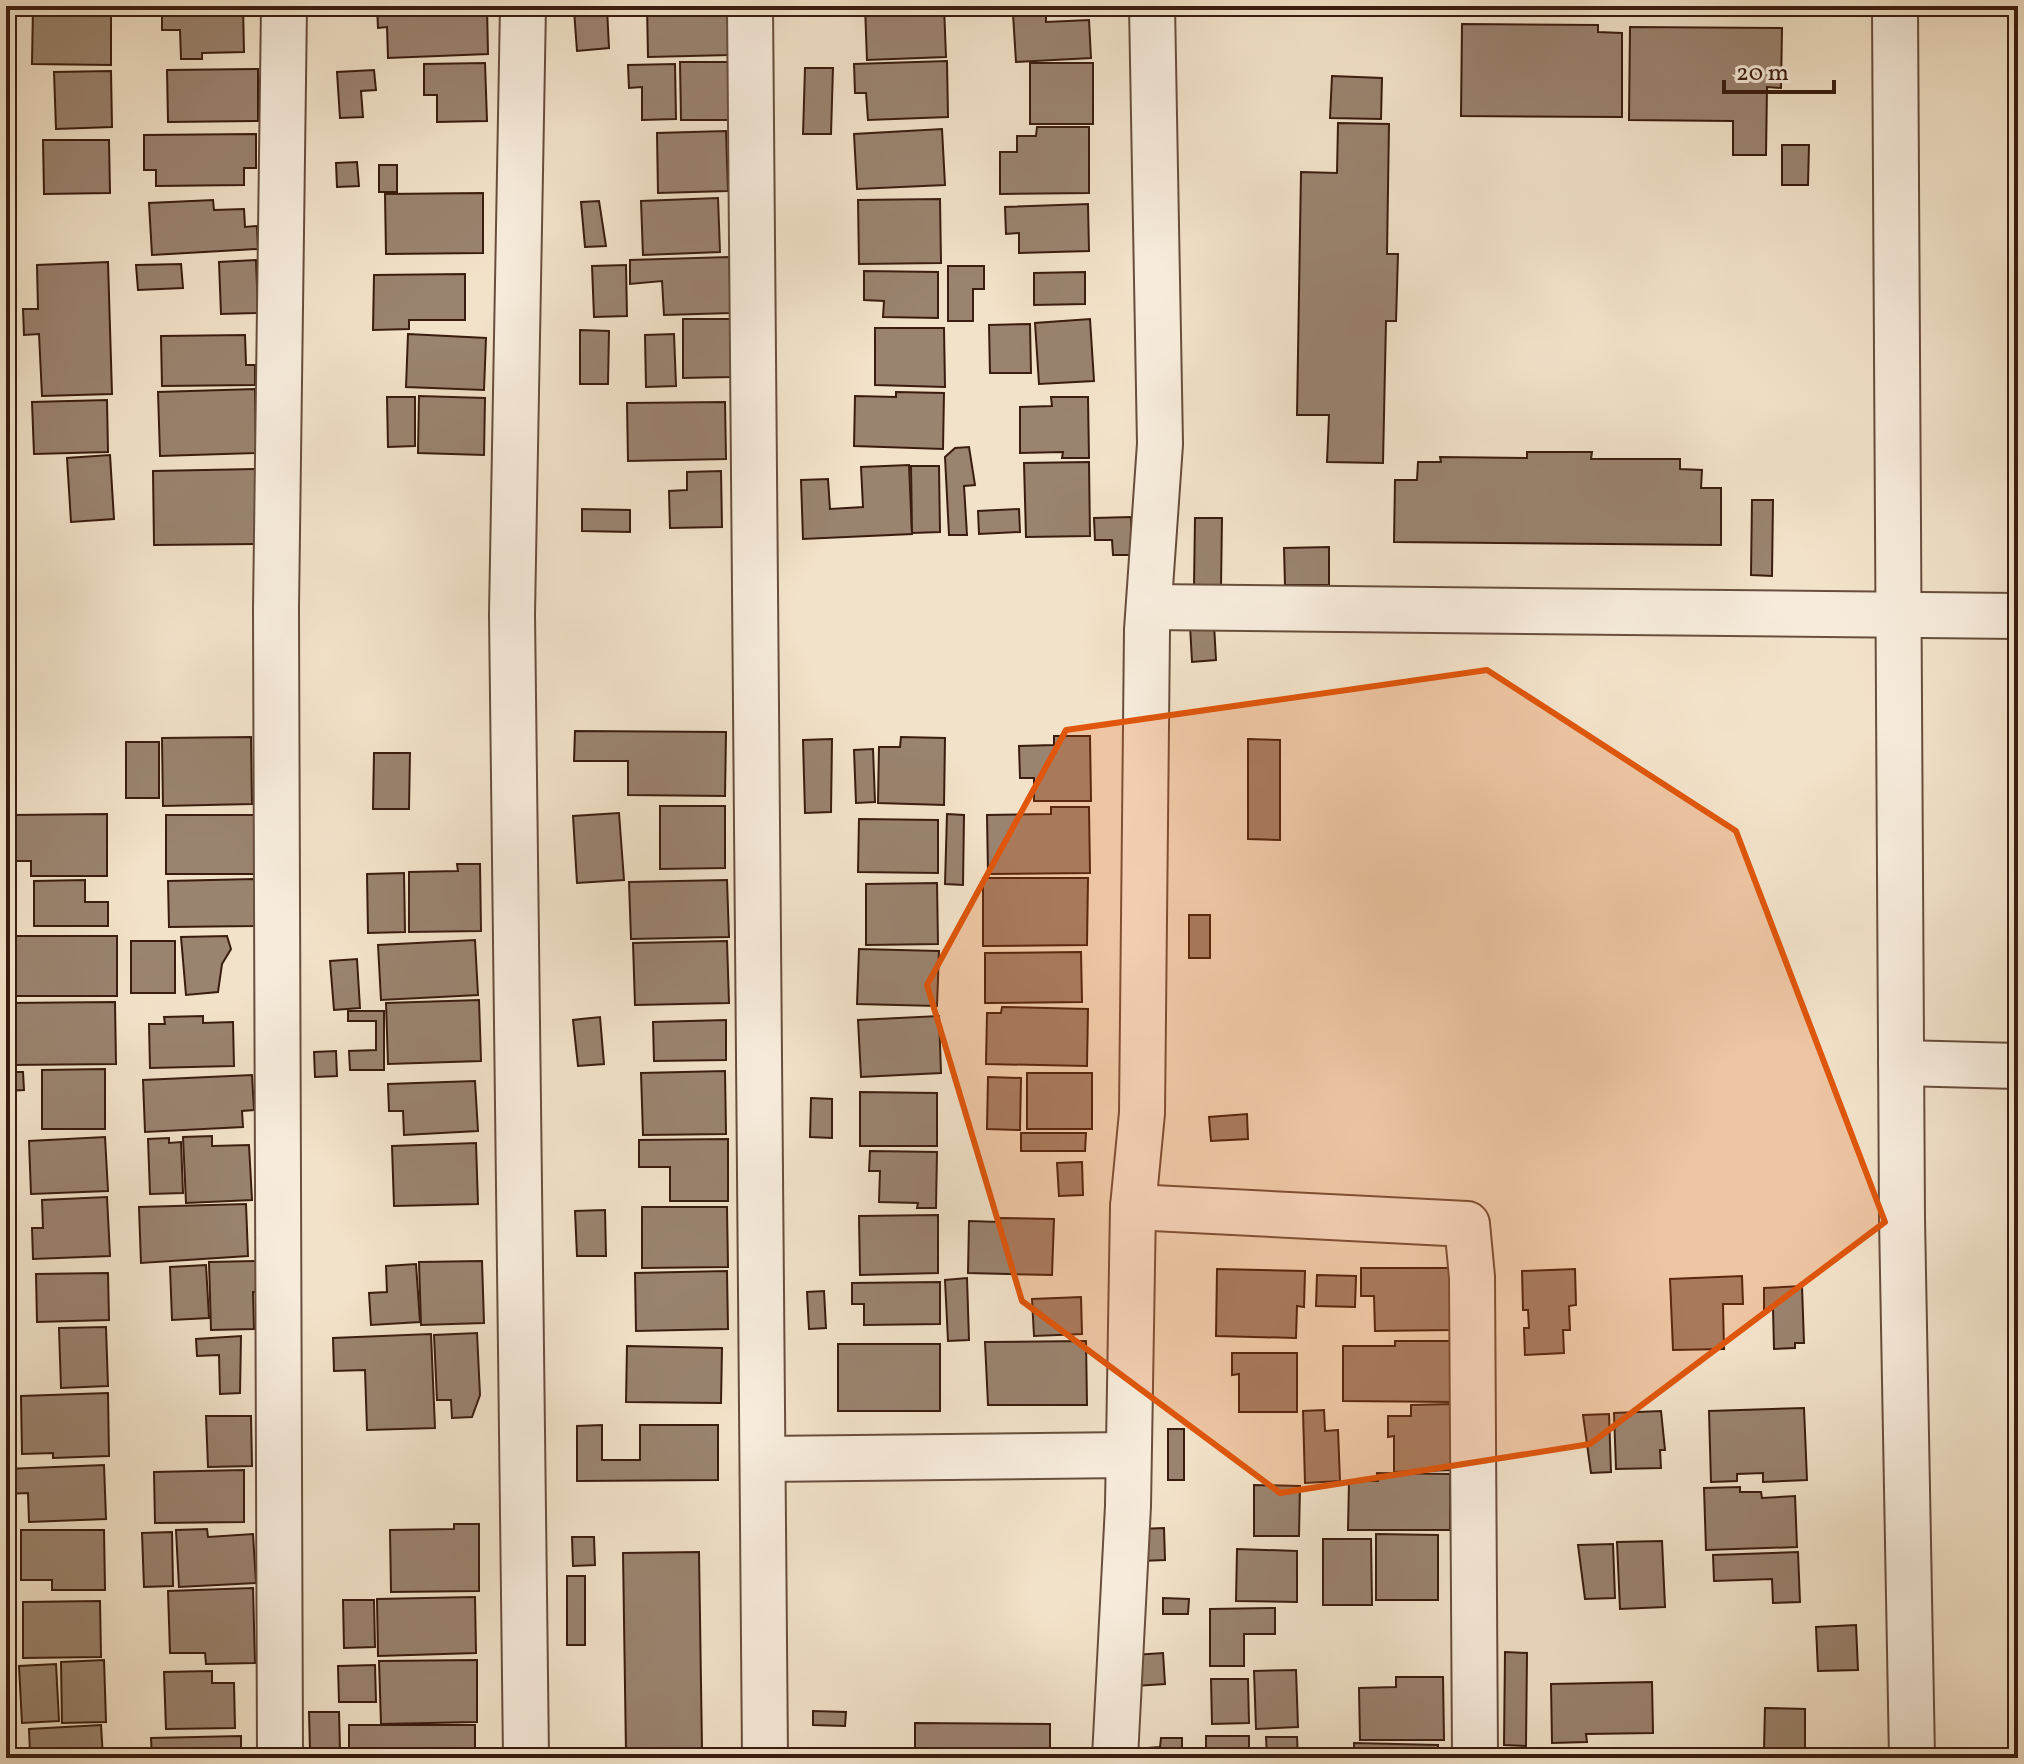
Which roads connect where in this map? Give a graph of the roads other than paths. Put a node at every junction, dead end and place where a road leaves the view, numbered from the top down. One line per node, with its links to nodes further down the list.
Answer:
1 (284, 6): 14 (street)
2 (523, 6): 15 (street)
3 (750, 6): 13 (street)
4 (1152, 6): 6 (street)
5 (1895, 6): 7 (street)
6 (1149, 607): 7 (street); 11 (street)
7 (1899, 616): 8 (street); 9 (street)
8 (2018, 616)
9 (1901, 1063): 10 (street); 19 (street)
10 (2018, 1066)
11 (1133, 1207): 12 (street); 18 (street)
12 (1128, 1455): 13 (street); 17 (street)
13 (763, 1459): 16 (street)
14 (280, 1758)
15 (526, 1758)
16 (765, 1758)
17 (1115, 1758)
18 (1475, 1758)
19 (1912, 1758)

